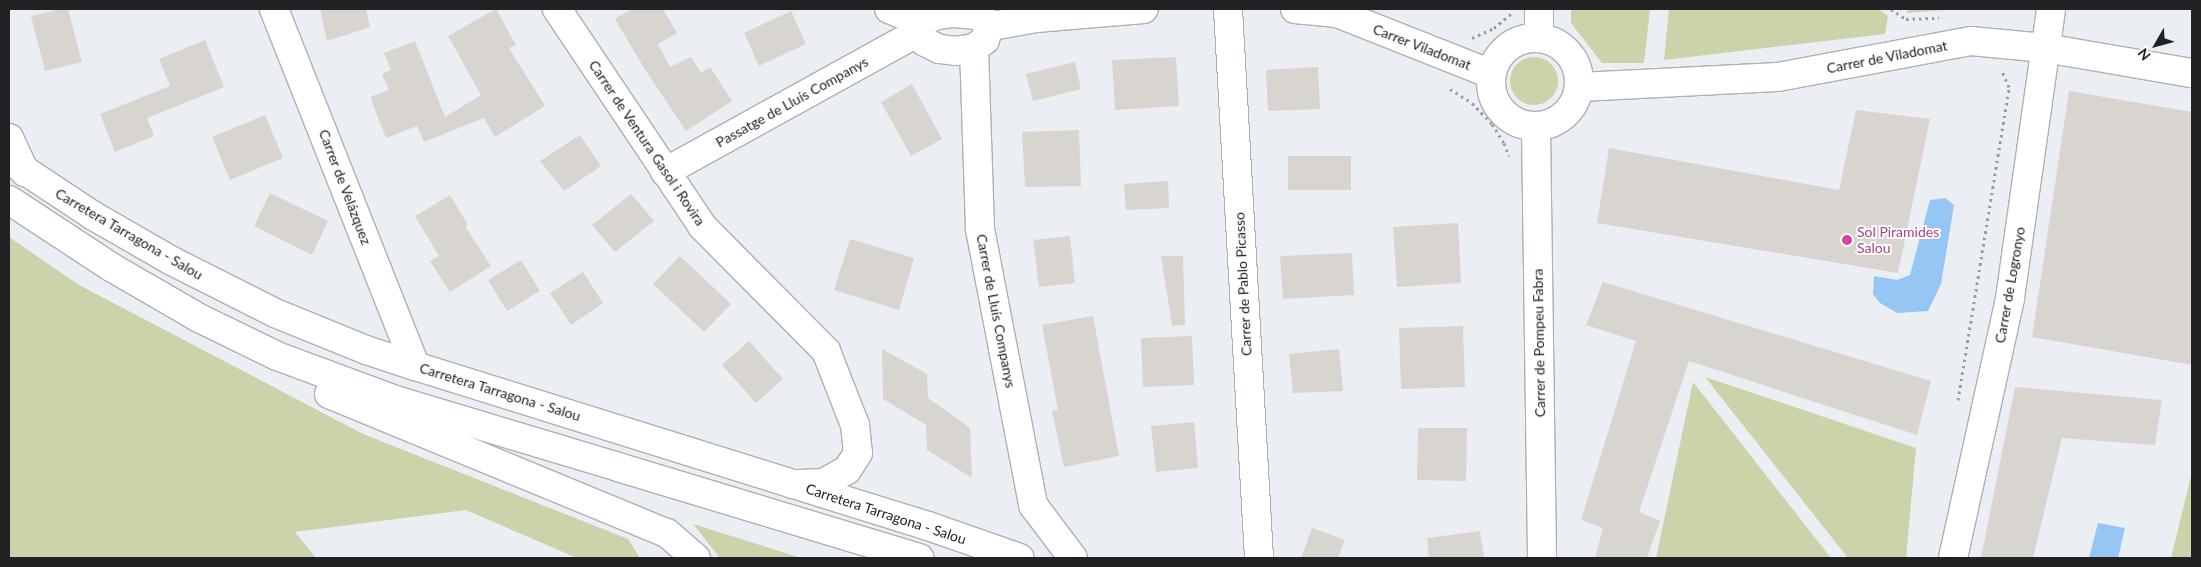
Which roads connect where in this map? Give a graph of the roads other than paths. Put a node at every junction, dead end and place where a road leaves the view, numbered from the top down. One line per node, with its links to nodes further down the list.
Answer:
1 (274, 9): 22 (main road, Carrer de Velázquez)
2 (557, 9): 19 (main road, Carrer de Ventura Gasol i Rovira)
3 (889, 9): 10 (main road)
4 (1144, 9): 9 (main road)
5 (1228, 9): 28 (main road, Carrer de Pablo Picasso)
6 (1295, 9): 14 (main road, Carrer Viladomat)
7 (1539, 9): 11 (main road)
8 (2050, 9): 12 (main road, Carrer de Logronyo)
9 (974, 24): 10 (main road, Passatge de Lluís Companys); 10 (main road); 27 (main road, Carrer de Lluís Companys)
10 (920, 27): 19 (main road, Passatge de Lluís Companys)
11 (1538, 38): 14 (main road); 15 (main road)
12 (2045, 48): 13 (main road, Carrer de Viladomat); 15 (main road, Carrer de Viladomat); 30 (main road, Carrer de Logronyo)
13 (2192, 73)
14 (1491, 74): 16 (main road)
15 (1580, 86): 16 (main road)
16 (1536, 127): 29 (main road, Carrer de Pompeu Fabra)
17 (9, 138): 18 (main road)
18 (17, 166): 22 (main road, Carretera Tarragona - Salou)
19 (665, 172): 23 (main road, Carrer de Ventura Gasol i Rovira)
20 (9, 200): 21 (main road)
21 (199, 318): 24 (main road); 25 (main road)
22 (415, 366): 23 (main road, Carretera Tarragona - Salou)
23 (792, 484): 26 (main road, Carretera Tarragona - Salou)
24 (696, 558)
25 (920, 558)
26 (1020, 558)
27 (1073, 558)
28 (1259, 558)
29 (1542, 558)
30 (1953, 558)

